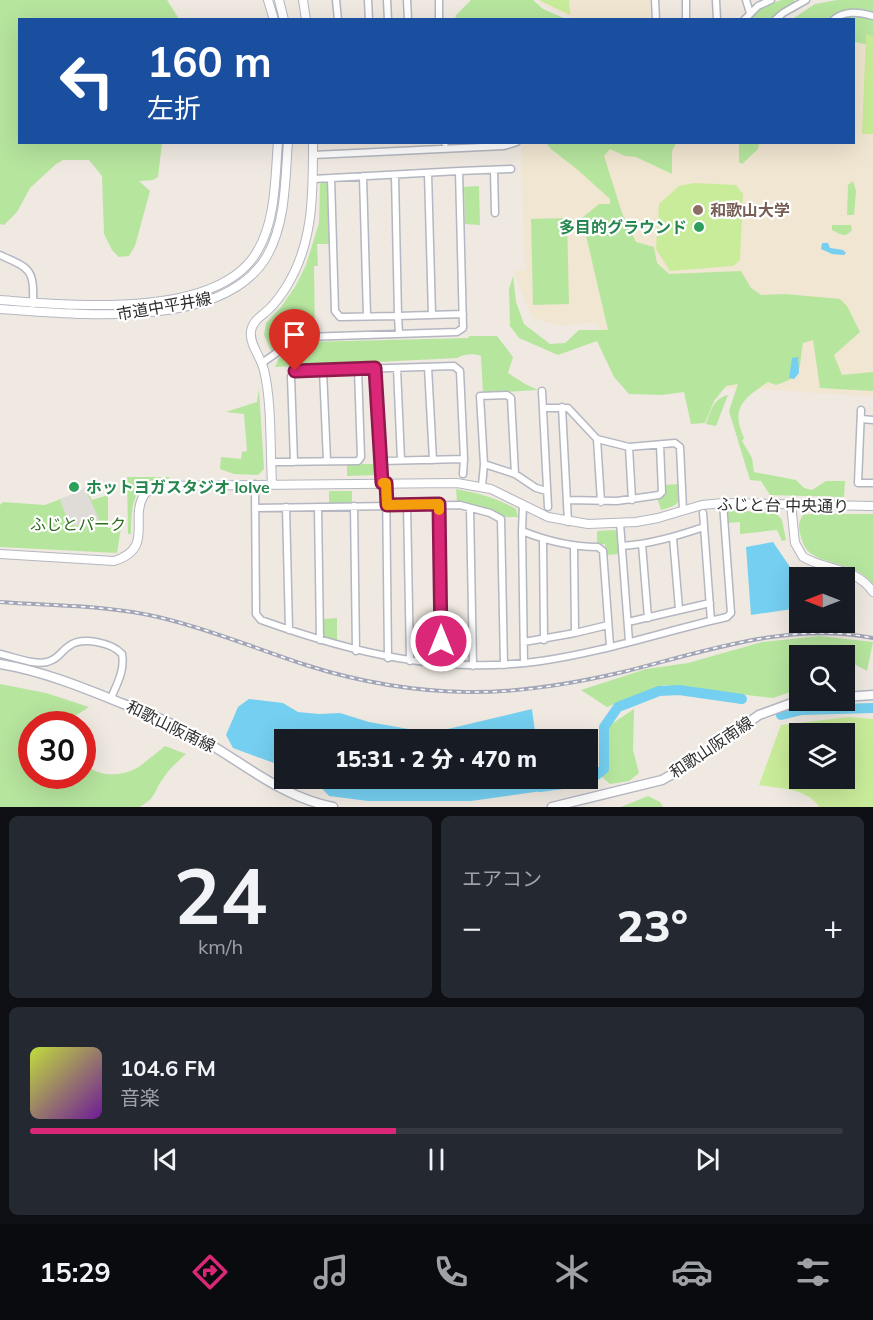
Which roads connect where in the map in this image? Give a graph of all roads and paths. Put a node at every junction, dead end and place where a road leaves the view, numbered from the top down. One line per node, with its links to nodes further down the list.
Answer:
1 (268, 0): 17 (street)
2 (279, 0): 18 (street)
3 (303, 0): 19 (street)
4 (336, 0): 20 (street)
5 (368, 0): 21 (street)
6 (387, 0): 22 (street)
7 (407, 0): 23 (street)
8 (439, 0): 24 (street)
9 (655, 0): 25 (street)
10 (686, 0): 26 (street)
11 (716, 0): 27 (street)
12 (746, 0): 15 (street)
13 (771, 0): 15 (street)
14 (806, 0): 29 (street)
15 (750, 13): 28 (street)
16 (873, 16): 30 (street)
17 (273, 18)
18 (284, 18)
19 (306, 18)
20 (338, 18)
21 (369, 18)
22 (388, 18)
23 (408, 18)
24 (439, 18)
25 (656, 18)
26 (687, 18)
27 (717, 18)
28 (746, 18)
29 (777, 18)
30 (835, 18)
31 (278, 144): 47 (street, 市道中平井線)
32 (288, 144): 47 (street, 市道中平井線)
33 (313, 144): 35 (street)
34 (510, 144): 35 (street)
35 (313, 155): 42 (street)
36 (511, 169): 37 (street)
37 (494, 170): 38 (street); 44 (street)
38 (459, 171): 39 (street); 49 (street)
39 (428, 173): 40 (street); 50 (street)
40 (395, 175): 41 (street); 52 (street)
41 (363, 176): 43 (street); 51 (street)
42 (313, 178): 43 (street); 54 (street)
43 (331, 178): 51 (street)
44 (495, 213)
45 (0, 255): 47 (street)
46 (0, 300): 47 (street, 市道中平井線)
47 (32, 307): 48 (street, 市道中平井線)
48 (0, 309)
49 (463, 314): 50 (street); 53 (street)
50 (432, 315): 52 (street)
51 (367, 316): 52 (street)
52 (398, 316): 53 (street)
53 (399, 334): 54 (street)
54 (262, 363): 74 (street)
55 (428, 367): 57 (street); 69 (street); 71 (street)
56 (375, 368): 57 (street); 58 (street); 73 (street)
57 (397, 368): 70 (street)
58 (358, 369): 59 (street); 72 (street)
59 (322, 370): 72 (street); 75 (street)
60 (542, 391): 62 (street)
61 (562, 407): 62 (street); 66 (street); 85 (street)
62 (543, 408): 84 (street)
63 (861, 410): 64 (street)
64 (861, 419): 65 (street); 80 (street)
65 (873, 420)
66 (597, 439): 68 (street); 87 (street)
67 (660, 445): 68 (street); 86 (street); 101 (street)
68 (629, 447): 86 (street)
69 (464, 459): 71 (street); 77 (street)
70 (402, 460): 71 (street); 73 (street)
71 (433, 460)
72 (327, 461): 75 (street)
73 (380, 461): 79 (street)
74 (271, 462): 75 (street); 82 (street)
75 (294, 462)
76 (484, 464): 78 (street); 78 (street); 83 (street)
77 (463, 474)
78 (515, 474): 84 (street)
79 (384, 483): 82 (street, ふじと台 中央通り); 83 (street, ふじと台 中央通り); 91 (street)
80 (873, 483)
81 (255, 484): 82 (street, ふじと台 中央通り); 99 (street); 112 (street, ふじと台 中央通り)
82 (272, 484)
83 (482, 486): 94 (street, ふじと台 中央通り)
84 (548, 490): 98 (street)
85 (567, 500): 87 (street); 103 (street)
86 (632, 500): 87 (street)
87 (601, 502)
88 (723, 503): 90 (street, ふじと台 中央通り); 101 (street, ふじと台 中央通り); 117 (street)
89 (439, 504): 92 (street); 100 (street); 133 (street)
90 (791, 504): 95 (street, ふじと台 中央通り); 113 (street)
91 (387, 505): 92 (street); 93 (street); 129 (street)
92 (407, 505): 130 (street)
93 (354, 506): 97 (street); 127 (street)
94 (523, 506): 103 (street, ふじと台 中央通り); 106 (street)
95 (873, 506)
96 (286, 507): 97 (street); 99 (street); 120 (street)
97 (318, 507): 122 (street)
98 (548, 507)
99 (255, 508): 120 (street)
100 (470, 508): 134 (street); 135 (street)
101 (683, 510): 104 (street, ふじと台 中央通り)
102 (703, 513): 105 (street)
103 (568, 522): 104 (street, ふじと台 中央通り)
104 (620, 523): 110 (street)
105 (704, 527): 107 (street); 114 (street)
106 (522, 531): 108 (street); 124 (street)
107 (673, 538): 109 (street); 115 (street)
108 (543, 540): 111 (street); 123 (street)
109 (642, 544): 110 (street); 116 (street)
110 (622, 546): 118 (street)
111 (574, 547): 119 (street); 121 (street)
112 (0, 554)
113 (873, 592)
114 (710, 603): 115 (street); 117 (street)
115 (679, 609): 116 (street)
116 (648, 618): 118 (street)
117 (711, 621): 125 (street)
118 (628, 622): 125 (street)
119 (608, 625): 121 (street); 126 (street)
120 (289, 630): 122 (street)
121 (575, 633): 123 (street)
122 (320, 640): 127 (street)
123 (544, 640): 124 (street)
124 (524, 642): 131 (street)
125 (629, 642): 126 (street)
126 (610, 646): 131 (street)
127 (357, 651): 129 (street)
128 (0, 654): 138 (street)
129 (388, 658): 130 (street)
130 (410, 661): 133 (street)
131 (524, 663): 134 (street)
132 (0, 664): 138 (main road, 和歌山阪南線)
133 (441, 664): 135 (street)
134 (504, 665): 135 (street)
135 (472, 666)
136 (873, 695): 137 (main road)
137 (855, 696)
138 (111, 698): 140 (main road, 和歌山阪南線)
139 (789, 704): 141 (main road, 和歌山阪南線)
140 (333, 807)
141 (552, 807)

